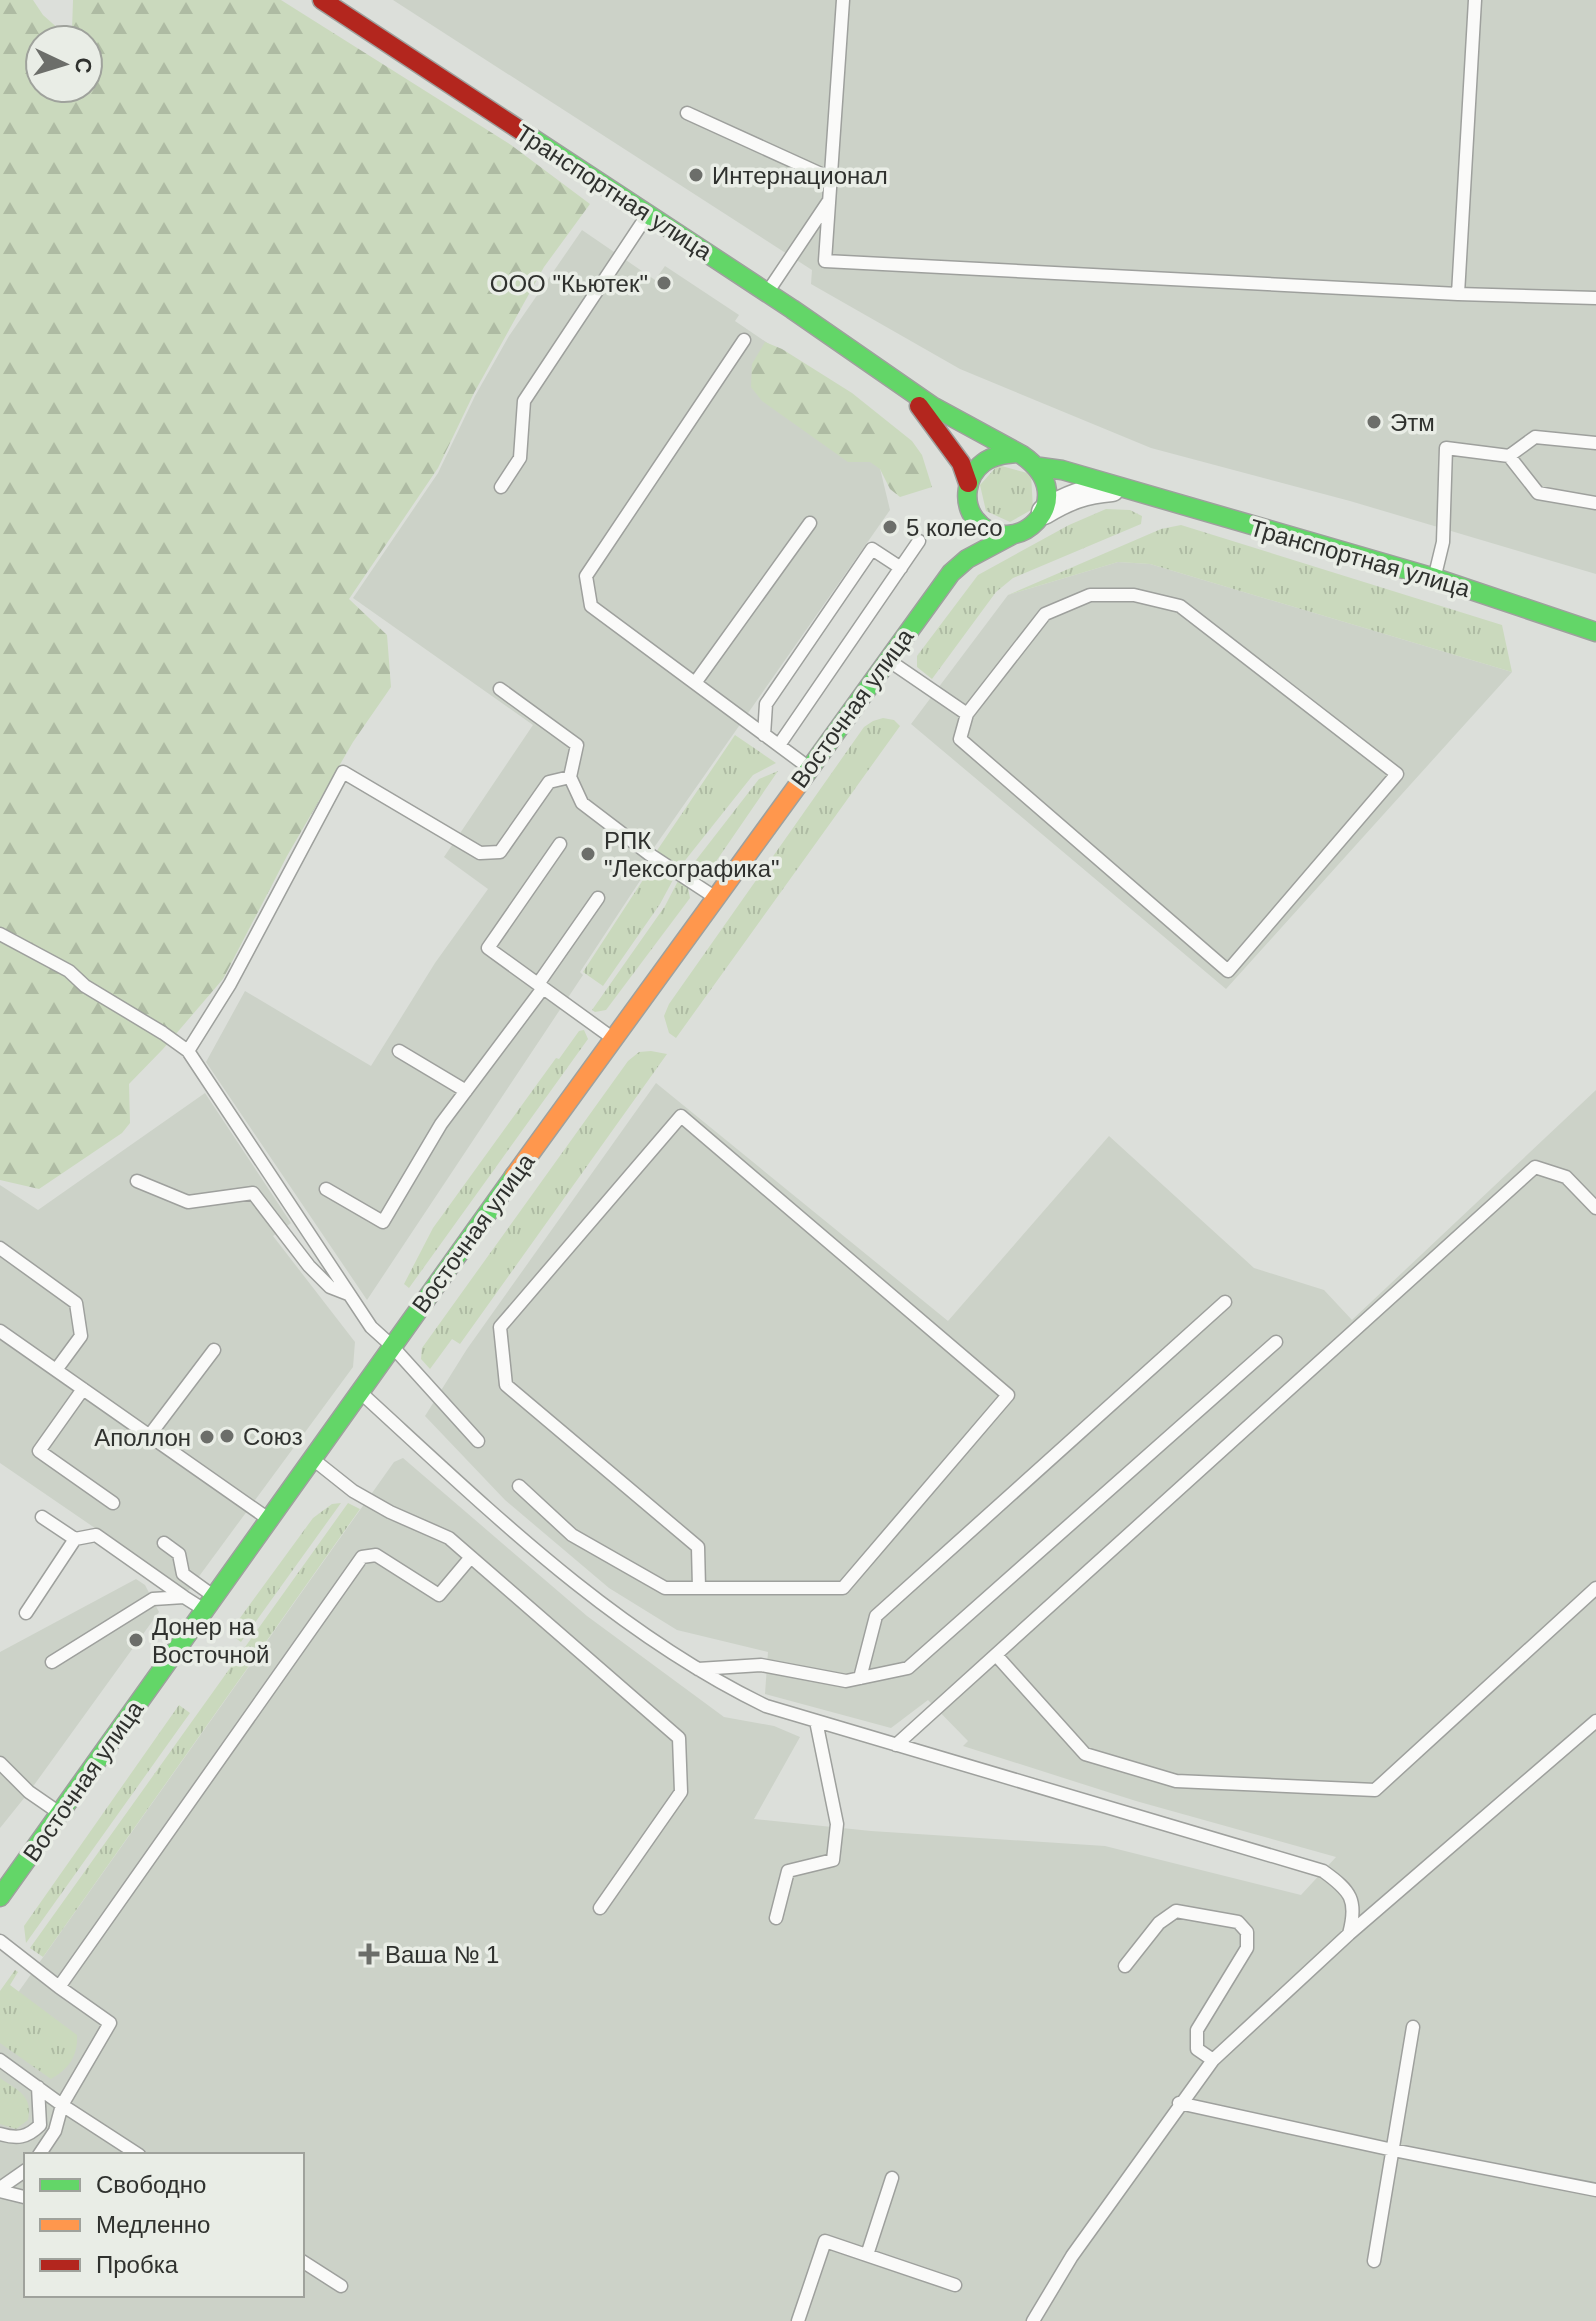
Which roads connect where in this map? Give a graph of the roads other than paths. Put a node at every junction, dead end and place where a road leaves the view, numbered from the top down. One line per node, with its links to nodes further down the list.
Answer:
1 (322, 0): 7 (street, Транспортная улица)
2 (843, 0): 5 (lane)
3 (1475, 0): 9 (lane)
4 (687, 113): 5 (lane)
5 (832, 179): 6 (lane)
6 (830, 199): 8 (lane); 9 (lane)
7 (647, 214): 8 (street, Транспортная улица); 18 (lane)
8 (768, 293): 12 (street, Транспортная улица)
9 (1458, 294): 10 (lane)
10 (1596, 298)
11 (744, 340): 31 (lane)
12 (904, 387): 14 (street); 17 (street)
13 (1596, 443): 15 (lane)
14 (1018, 453): 16 (street); 17 (street)
15 (1509, 456): 20 (lane); 28 (lane)
16 (1040, 467): 19 (street, Транспортная улица); 22 (street)
17 (968, 483): 21 (street)
18 (501, 487)
19 (1122, 488): 22 (street); 28 (street, Транспортная улица)
20 (1596, 503)
21 (969, 507): 24 (street); 27 (street, Восточная улица)
22 (1044, 512): 24 (street)
23 (810, 523): 31 (lane)
24 (1012, 535): 27 (street, Восточная улица)
25 (919, 541): 26 (lane)
26 (901, 568): 34 (lane); 35 (lane)
27 (951, 573): 30 (street, Восточная улица)
28 (1435, 578): 29 (street, Транспортная улица)
29 (1596, 632)
30 (888, 660): 33 (lane); 36 (street, Восточная улица)
31 (695, 683): 34 (lane)
32 (500, 689): 37 (lane)
33 (967, 714): 33 (lane)
34 (764, 735): 35 (lane)
35 (779, 745): 36 (lane)
36 (808, 767): 39 (street, Восточная улица)
37 (570, 777): 39 (lane); 44 (lane)
38 (560, 844): 42 (lane)
39 (716, 897): 43 (street, Восточная улица)
40 (598, 898): 42 (lane)
41 (0, 934): 44 (lane)
42 (540, 986): 43 (lane); 46 (lane)
43 (613, 1039): 55 (street, Восточная улица)
44 (188, 1051): 51 (lane)
45 (399, 1051): 46 (lane)
46 (466, 1091): 48 (lane)
47 (137, 1181): 51 (lane)
48 (326, 1189)
49 (1596, 1208): 75 (lane)
50 (0, 1248): 57 (lane)
51 (348, 1294): 55 (lane)
52 (1225, 1302): 78 (lane)
53 (0, 1331): 57 (lane)
54 (1276, 1342): 78 (lane)
55 (392, 1346): 59 (street, Восточная улица); 61 (lane)
56 (214, 1350): 60 (lane)
57 (56, 1370): 58 (lane)
58 (83, 1389): 60 (lane); 64 (lane)
59 (359, 1391): 62 (street, Восточная улица); 77 (lane)
60 (149, 1436): 66 (lane)
61 (478, 1441)
62 (312, 1458): 66 (street, Восточная улица); 69 (lane)
63 (519, 1486): 70 (lane)
64 (113, 1503)
65 (42, 1517): 67 (lane)
66 (269, 1520): 73 (street, Восточная улица)
67 (75, 1539): 72 (lane); 74 (lane)
68 (164, 1543): 73 (lane)
69 (471, 1557): 85 (lane); 90 (lane)
70 (699, 1588): 70 (lane)
71 (1596, 1588): 75 (lane)
72 (184, 1597): 73 (lane); 76 (lane)
73 (210, 1604): 83 (street, Восточная улица)
74 (26, 1613)
75 (996, 1655): 81 (lane)
76 (52, 1662)
77 (698, 1669): 78 (lane); 79 (lane)
78 (860, 1678)
79 (816, 1721): 81 (lane); 86 (lane)
80 (1596, 1721): 87 (lane)
81 (896, 1745): 87 (lane)
82 (0, 1763): 83 (lane)
83 (61, 1813): 84 (street, Восточная улица)
84 (0, 1897)
85 (600, 1908)
86 (776, 1918)
87 (1349, 1934): 93 (lane)
88 (0, 1941): 90 (lane)
89 (1125, 1966): 93 (lane)
90 (59, 1987): 96 (lane)
91 (1413, 2027): 98 (lane)
92 (0, 2060): 94 (lane)
93 (1213, 2060): 95 (lane)
94 (38, 2087): 96 (lane); 97 (lane)
95 (1179, 2103): 98 (lane); 112 (lane)
96 (62, 2105): 99 (lane); 100 (lane)
97 (0, 2134)
98 (1393, 2150): 104 (lane); 107 (lane)
99 (40, 2153)
100 (136, 2153)
101 (24, 2172): 103 (lane)
102 (892, 2178): 106 (lane)
103 (0, 2190): 105 (lane)
104 (1596, 2190)
105 (24, 2197)
106 (867, 2255): 109 (lane); 111 (lane)
107 (1374, 2261)
108 (304, 2262): 110 (lane)
109 (955, 2285)
110 (341, 2286)
111 (798, 2321)
112 (1033, 2321)

